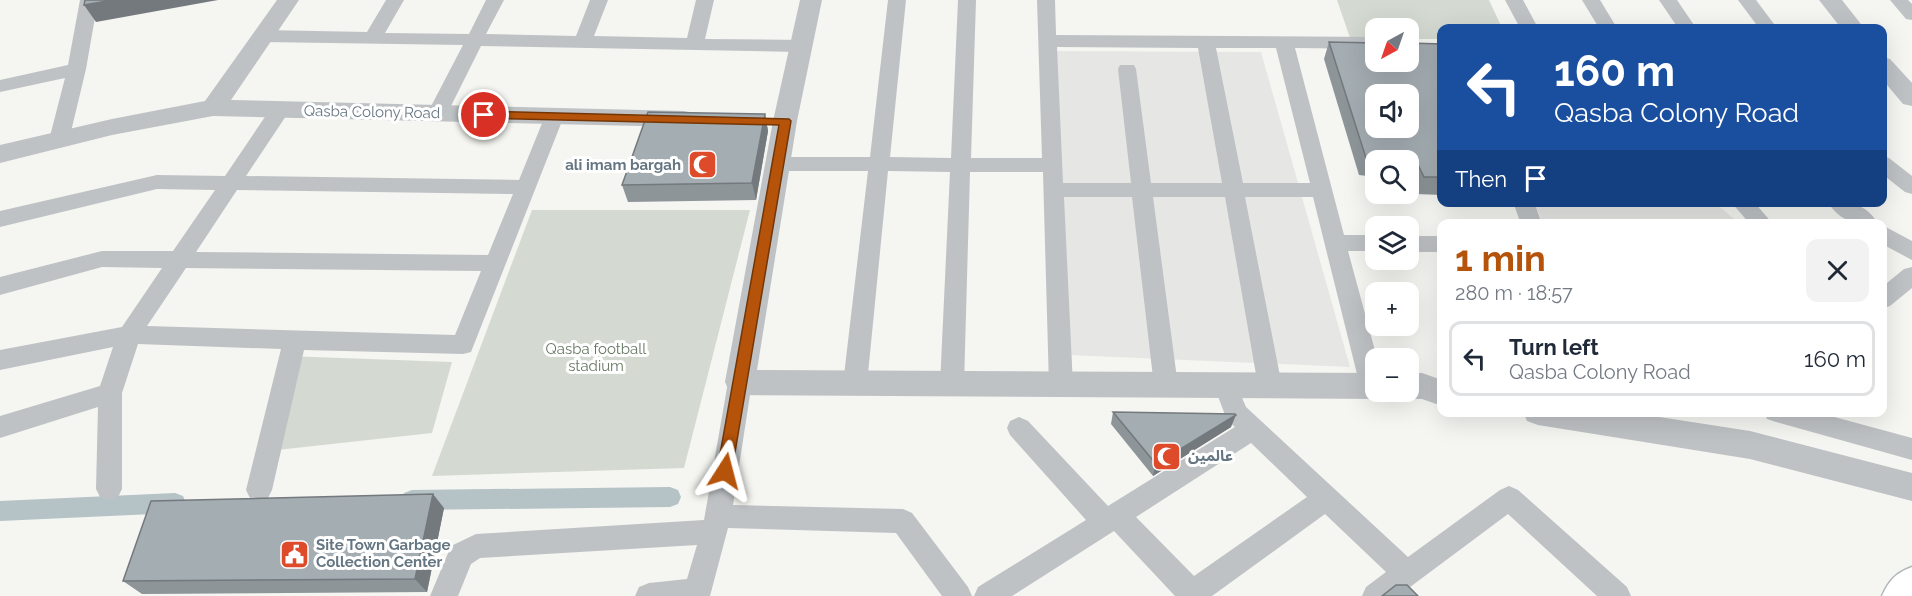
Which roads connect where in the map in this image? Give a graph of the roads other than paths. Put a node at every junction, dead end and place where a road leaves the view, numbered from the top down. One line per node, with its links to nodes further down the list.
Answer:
1 (89, 0): 33 (street)
2 (288, 0): 23 (street)
3 (394, 0): 24 (street)
4 (495, 0): 25 (street)
5 (599, 0): 27 (street)
6 (705, 0): 31 (street)
7 (811, 0): 32 (street)
8 (897, 0): 46 (street)
9 (967, 0): 47 (street)
10 (1046, 0): 26 (street)
11 (1514, 0): 18 (street)
12 (1591, 0): 19 (street)
13 (1668, 0): 20 (street)
14 (1747, 0): 21 (street)
15 (1830, 0): 22 (street)
16 (1899, 0): 17 (street)
17 (1912, 15)
18 (1527, 24)
19 (1606, 24)
20 (1684, 24)
21 (1765, 24)
22 (1850, 24)
23 (263, 36): 24 (street); 38 (street)
24 (373, 38): 25 (street)
25 (476, 40): 27 (street); 40 (street)
26 (1047, 41): 28 (street); 48 (street)
27 (583, 42): 31 (street)
28 (1206, 42): 29 (street); 55 (street)
29 (1284, 42): 30 (street); 56 (street)
30 (1365, 43)
31 (694, 44): 32 (street)
32 (801, 46): 45 (street)
33 (77, 69): 36 (street); 43 (street)
34 (1127, 69): 54 (street)
35 (1887, 70): 37 (street)
36 (0, 86)
37 (1912, 98)
38 (213, 108): 39 (street, Qasba Colony Road); 43 (street, Qasba Colony Road)
39 (280, 110): 40 (street, Qasba Colony Road); 50 (street)
40 (438, 114): 41 (street, Qasba Colony Road)
41 (554, 116): 42 (street, Qasba Colony Road); 51 (street)
42 (704, 120)
43 (59, 140): 44 (street, Qasba Colony Road)
44 (0, 154)
45 (777, 164): 46 (street); 77 (street)
46 (879, 164): 47 (street); 78 (street)
47 (960, 164): 48 (street); 79 (street)
48 (1052, 165): 53 (street)
49 (1887, 167): 52 (street)
50 (231, 183): 51 (street); 59 (street); 68 (street)
51 (526, 186): 69 (street)
52 (1912, 187)
53 (1053, 190): 54 (street); 80 (street)
54 (1142, 190): 55 (street); 81 (street)
55 (1233, 190): 56 (street); 83 (street)
56 (1322, 190): 63 (street)
57 (1746, 207): 60 (street)
58 (1846, 207): 61 (street)
59 (0, 219)
60 (1758, 219)
61 (1861, 219)
62 (1887, 236): 67 (street)
63 (1336, 243): 64 (street); 75 (street)
64 (1365, 243)
65 (1419, 244): 66 (street)
66 (1437, 244)
67 (1912, 252)
68 (180, 260): 69 (street); 71 (street); 73 (street)
69 (496, 263): 74 (street)
70 (1912, 275): 72 (street)
71 (0, 286)
72 (1887, 296)
73 (129, 335): 74 (street); 76 (street); 85 (street)
74 (295, 340): 94 (street)
75 (1365, 352)
76 (0, 360)
77 (740, 382): 78 (street); 97 (street)
78 (855, 384): 79 (street)
79 (952, 385): 80 (street)
80 (1061, 386): 81 (street)
81 (1166, 386): 82 (street)
82 (1226, 386): 83 (street); 90 (street)
83 (1270, 386): 84 (street)
84 (1365, 386)
85 (110, 393): 88 (street); 93 (street)
86 (1570, 417): 92 (street)
87 (1794, 417): 91 (street)
88 (0, 427)
89 (1019, 428): 96 (street)
90 (1253, 429): 95 (street); 96 (street)
91 (1912, 449)
92 (1912, 487)
93 (109, 489)
94 (259, 490)
95 (1326, 498): 98 (street); 101 (street)
96 (1111, 519): 101 (street); 105 (street)
97 (716, 524): 100 (street); 102 (street); 104 (street)
98 (1406, 573): 106 (street); 107 (street)
99 (1912, 586): 108 (main road)
100 (697, 594): 103 (street)
101 (1190, 595)
102 (444, 596)
103 (649, 596)
104 (958, 596)
105 (988, 596)
106 (1376, 596)
107 (1617, 596)
108 (1902, 596)

